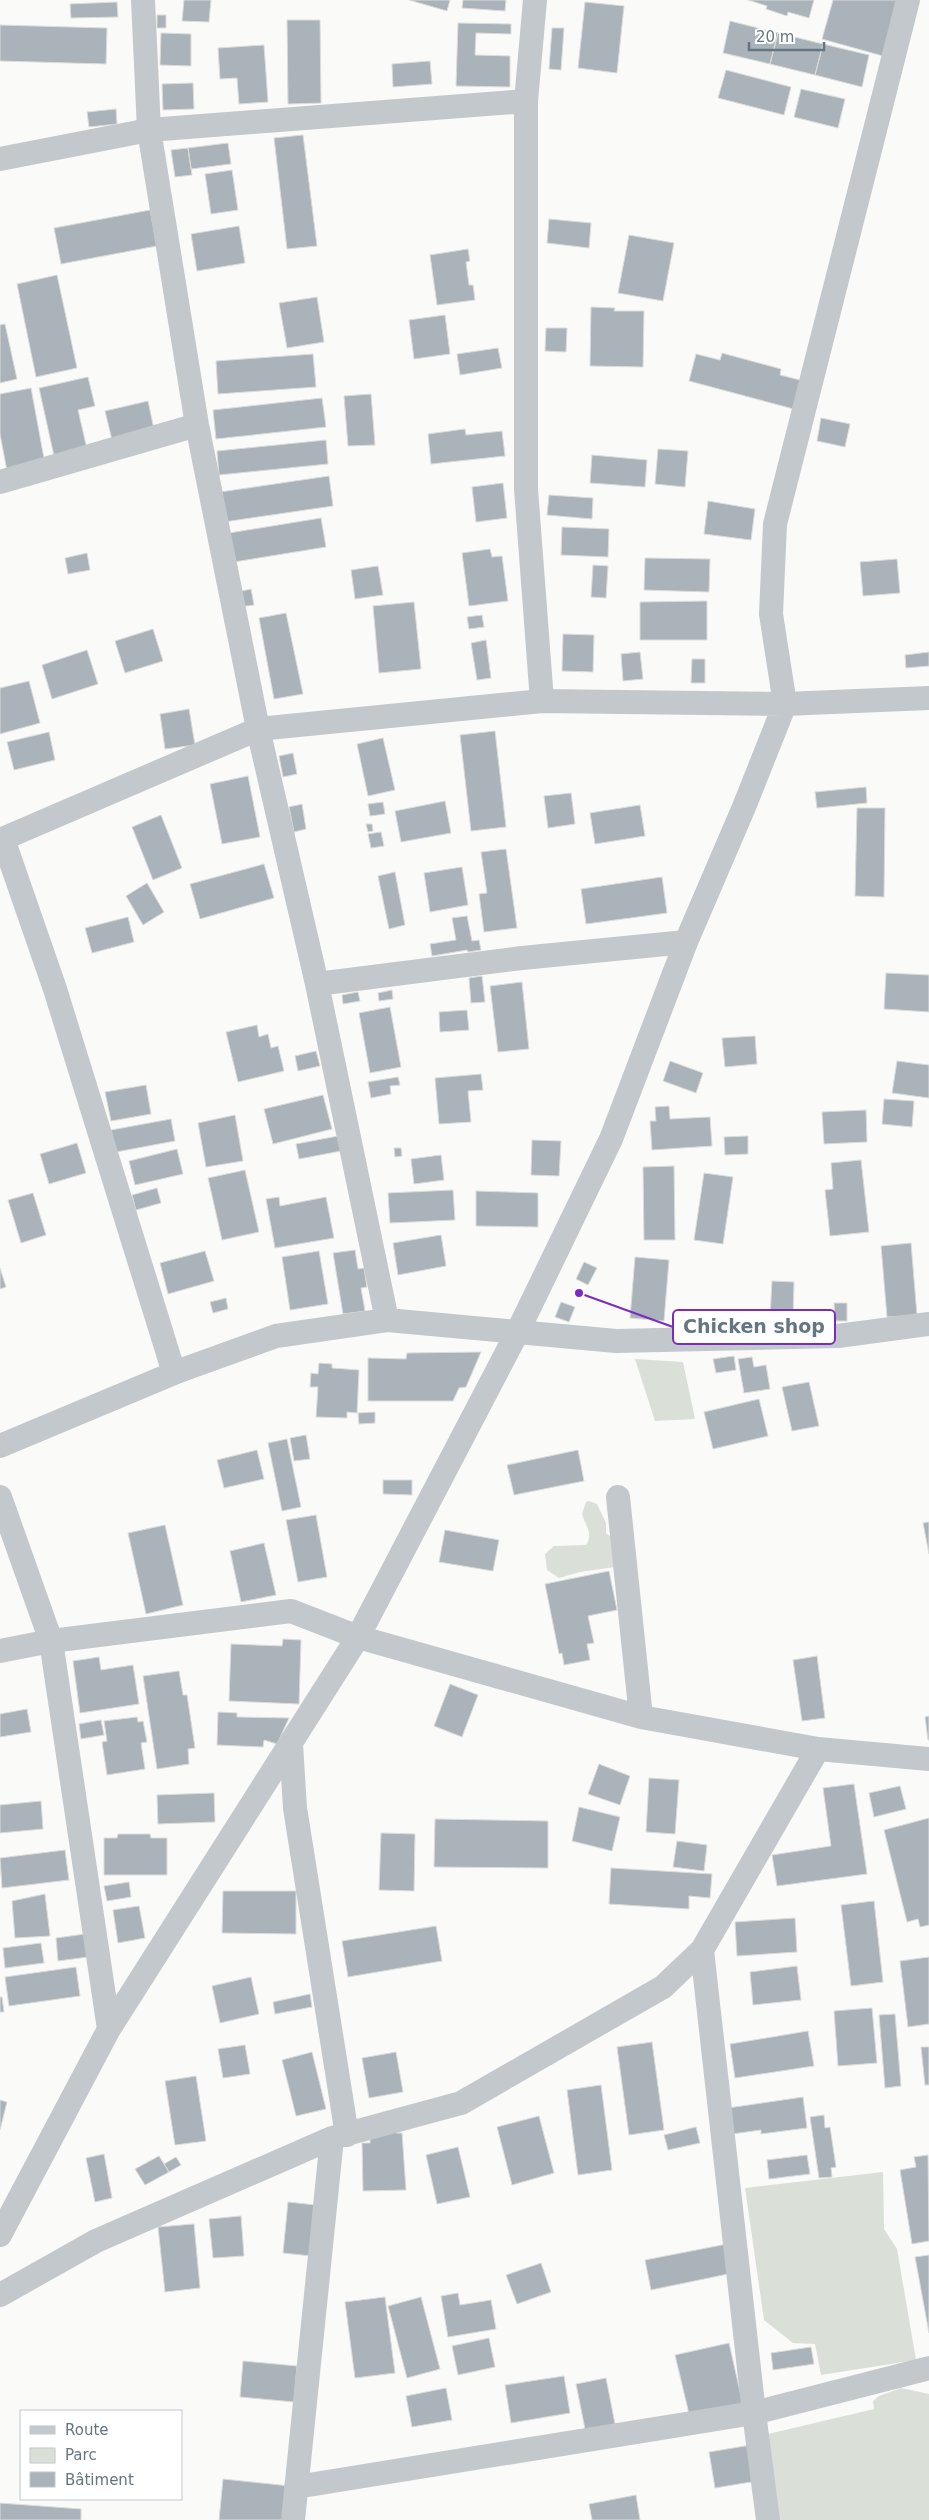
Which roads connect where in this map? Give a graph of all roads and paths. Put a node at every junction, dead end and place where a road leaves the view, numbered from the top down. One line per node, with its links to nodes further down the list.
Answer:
1 (143, 0): 5 (street)
2 (535, 0): 4 (street)
3 (908, 0): 11 (street)
4 (526, 101): 5 (street); 10 (street)
5 (149, 130): 6 (street); 7 (street)
6 (0, 159)
7 (197, 425): 8 (street); 12 (street)
8 (0, 482)
9 (929, 698): 11 (street)
10 (542, 701): 11 (street); 12 (street)
11 (785, 704): 14 (street)
12 (258, 728): 13 (street); 15 (street)
13 (1, 840): 19 (street)
14 (686, 942): 15 (street); 18 (street)
15 (317, 984): 16 (street)
16 (388, 1320): 18 (street); 19 (street)
17 (929, 1324): 18 (street)
18 (518, 1331): 23 (street)
19 (174, 1373): 20 (street)
20 (0, 1446)
21 (0, 1497): 24 (street)
22 (618, 1497): 26 (street)
23 (358, 1637): 24 (street); 26 (street); 27 (street)
24 (51, 1642): 25 (street); 31 (street)
25 (0, 1651)
26 (641, 1717): 28 (street)
27 (291, 1744): 31 (street); 32 (street)
28 (818, 1749): 29 (street); 30 (street)
29 (929, 1760)
30 (702, 1950): 32 (street); 36 (street)
31 (109, 2029): 33 (street)
32 (340, 2136): 34 (street); 37 (street)
33 (0, 2236)
34 (0, 2295)
35 (929, 2368): 36 (street)
36 (754, 2413): 37 (street); 39 (street)
37 (296, 2487): 38 (street)
38 (293, 2520)
39 (768, 2520)

